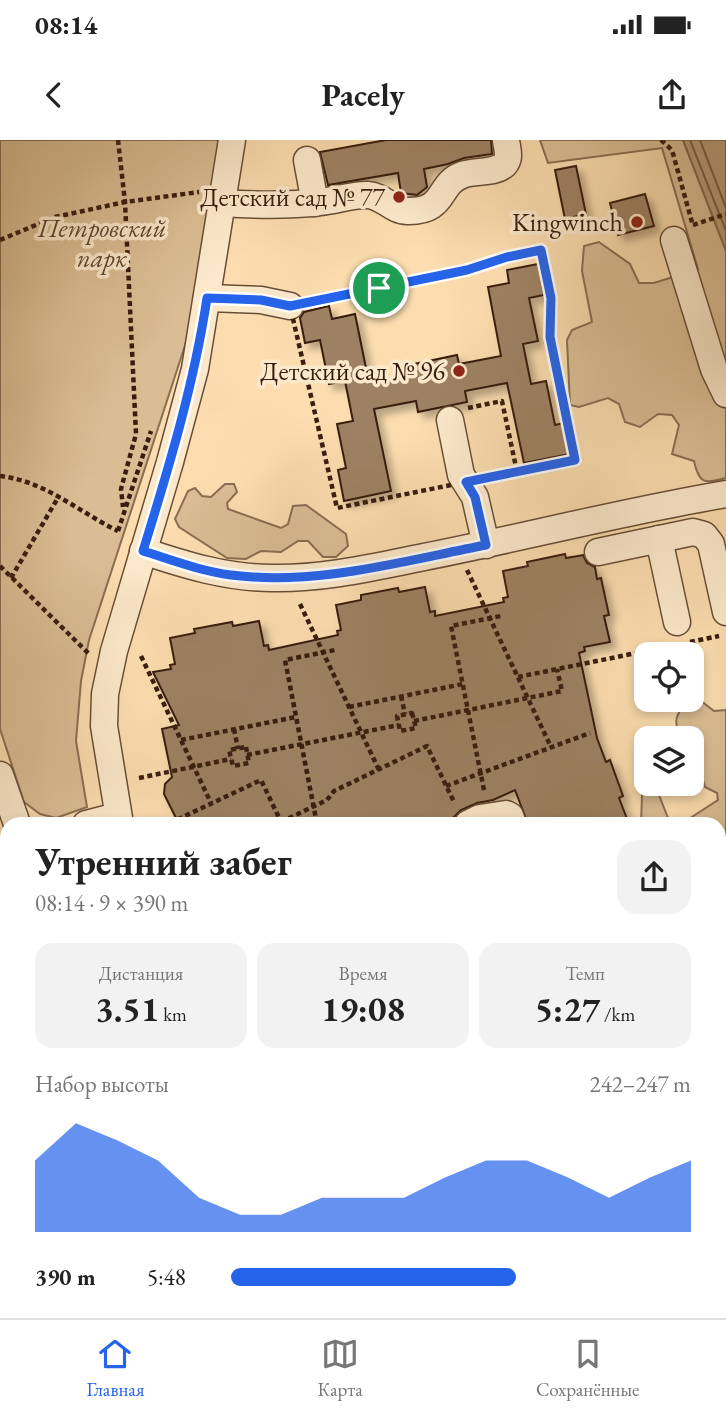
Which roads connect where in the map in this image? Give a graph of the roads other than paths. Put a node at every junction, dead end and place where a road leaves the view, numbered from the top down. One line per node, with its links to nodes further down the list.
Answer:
1 (232, 140): 4 (street)
2 (506, 140): 5 (street)
3 (307, 160): 5 (street)
4 (214, 197): 5 (street); 7 (street)
5 (315, 203)
6 (688, 234): 9 (street)
7 (207, 298): 8 (street); 14 (street)
8 (290, 306)
9 (726, 394)
10 (450, 420): 15 (street)
11 (726, 494): 12 (street)
12 (640, 512): 13 (street); 15 (street)
13 (653, 540): 16 (street); 17 (street); 18 (street)
14 (135, 543): 15 (street); 21 (street)
15 (486, 545)
16 (598, 552)
17 (726, 612)
18 (679, 637)
19 (0, 775): 20 (street)
20 (15, 817)
21 (118, 817)
22 (487, 817): 23 (street)
23 (510, 817)

